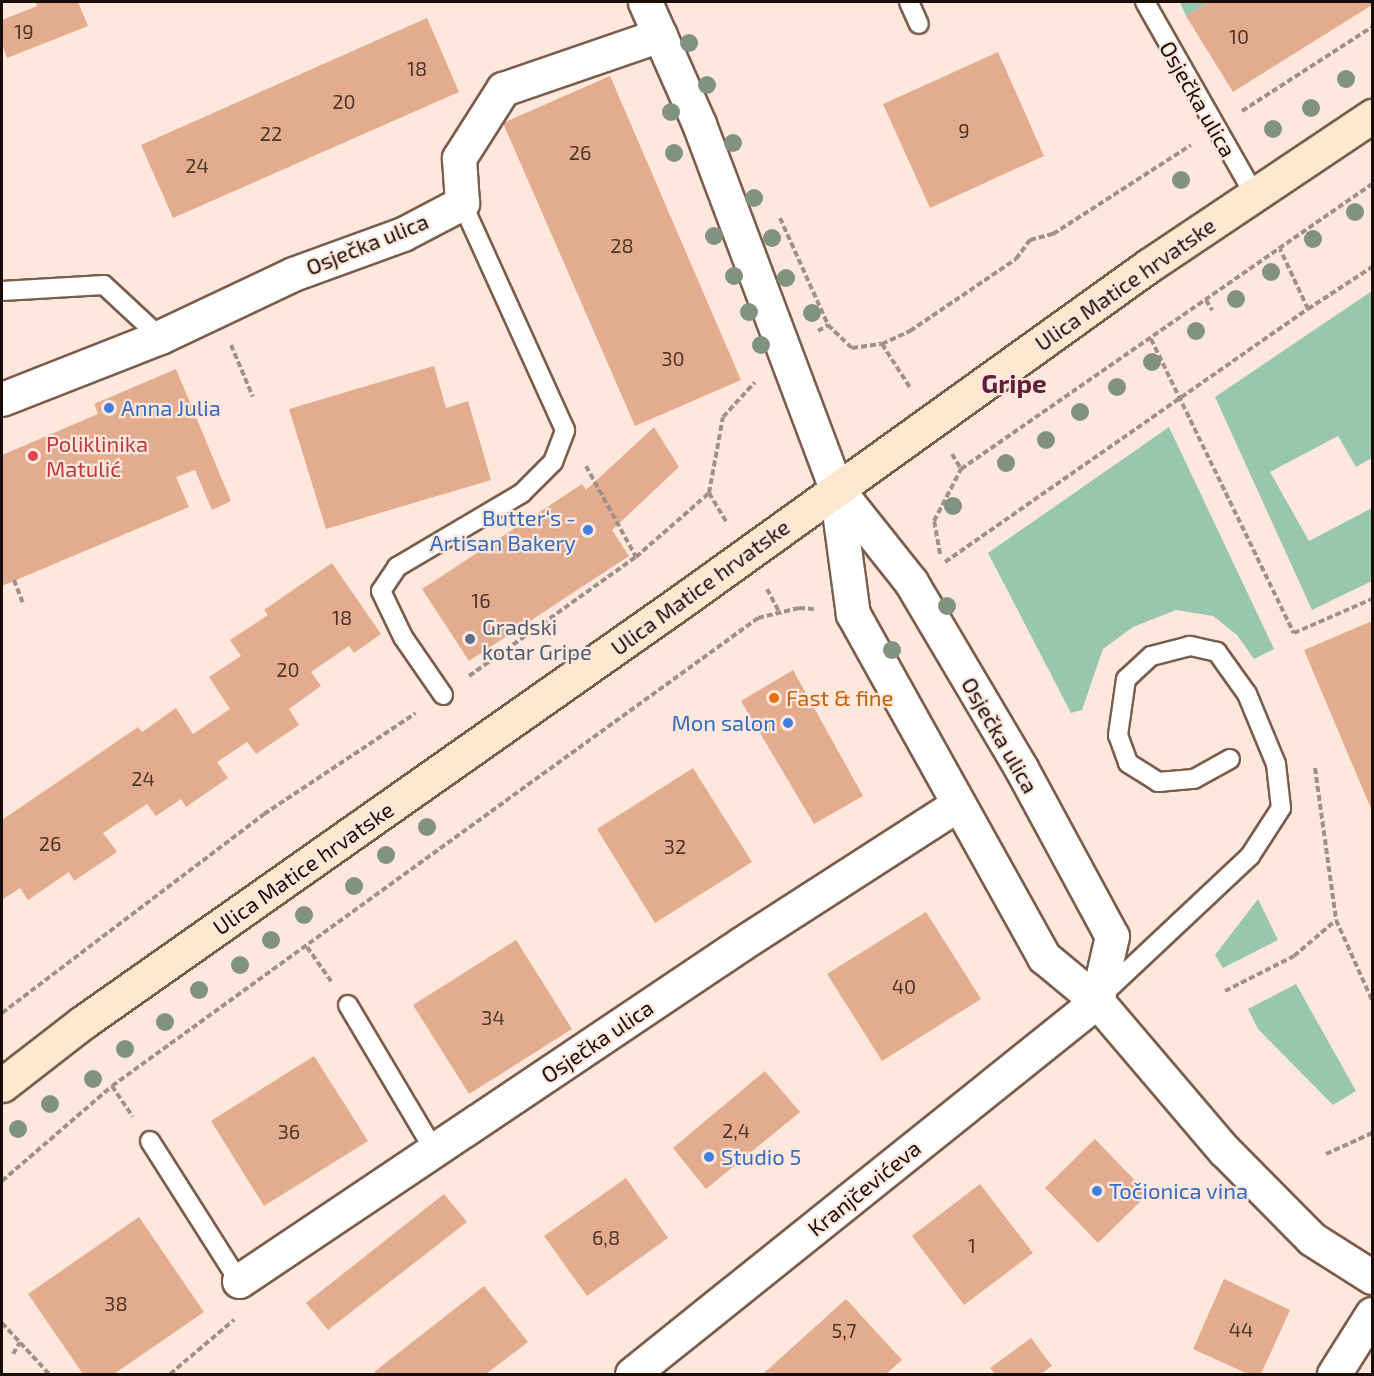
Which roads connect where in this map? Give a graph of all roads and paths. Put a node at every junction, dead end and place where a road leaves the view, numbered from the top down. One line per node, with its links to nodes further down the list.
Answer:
1 (645, 2): 5 (street, Osječka ulica)
2 (909, 2): 4 (lane)
3 (1145, 2): 8 (lane, Osječka ulica)
4 (919, 24)
5 (660, 35): 9 (street); 25 (street, Osječka ulica)
6 (1372, 116): 8 (street, Ulica Matice hrvatske)
7 (1372, 184): 12 (path)
8 (1254, 194): 25 (street, Ulica Matice hrvatske)
9 (462, 203): 17 (street, Osječka ulica); 24 (lane)
10 (776, 207): 11 (path)
11 (1053, 234)
12 (1280, 249): 15 (path); 16 (path)
13 (1372, 267): 16 (path)
14 (2, 291): 19 (lane)
15 (1206, 300): 18 (path); 20 (path)
16 (1308, 309): 21 (path)
17 (216, 310): 19 (street, Osječka ulica); 22 (path)
18 (1212, 310)
19 (160, 337): 23 (street, Osječka ulica)
20 (1151, 339): 21 (path); 21 (path)
21 (1179, 395): 28 (path)
22 (253, 397)
23 (2, 399)
24 (565, 430): 26 (path); 31 (lane)
25 (836, 489): 30 (street, Osječka ulica); 38 (street, Osječka ulica); 41 (street, Ulica Matice hrvatske)
26 (636, 557)
27 (14, 580): 29 (path)
28 (1372, 599)
29 (23, 604)
30 (853, 614): 34 (street, Osječka ulica); 36 (path)
31 (442, 695)
32 (1230, 759): 38 (lane)
33 (1315, 768): 35 (path)
34 (957, 805): 38 (street, Osječka ulica); 44 (street, Osječka ulica)
35 (1336, 920): 37 (path); 39 (path)
36 (307, 947): 40 (path); 46 (path)
37 (1225, 991)
38 (1097, 1000): 47 (street, Osječka ulica); 55 (street, Kranjčevićeva)
39 (1372, 1000)
40 (348, 1005): 44 (lane)
41 (2, 1085)
42 (1372, 1133): 45 (path)
43 (150, 1141): 48 (lane)
44 (434, 1150): 48 (street, Osječka ulica)
45 (1326, 1154)
46 (2, 1181)
47 (1372, 1277)
48 (239, 1281): 54 (path)
49 (1372, 1314): 56 (street)
50 (2, 1323): 51 (path)
51 (20, 1342): 52 (path); 53 (path)
52 (13, 1354)
53 (49, 1374)
54 (170, 1374)
55 (632, 1374)
56 (1334, 1374)

